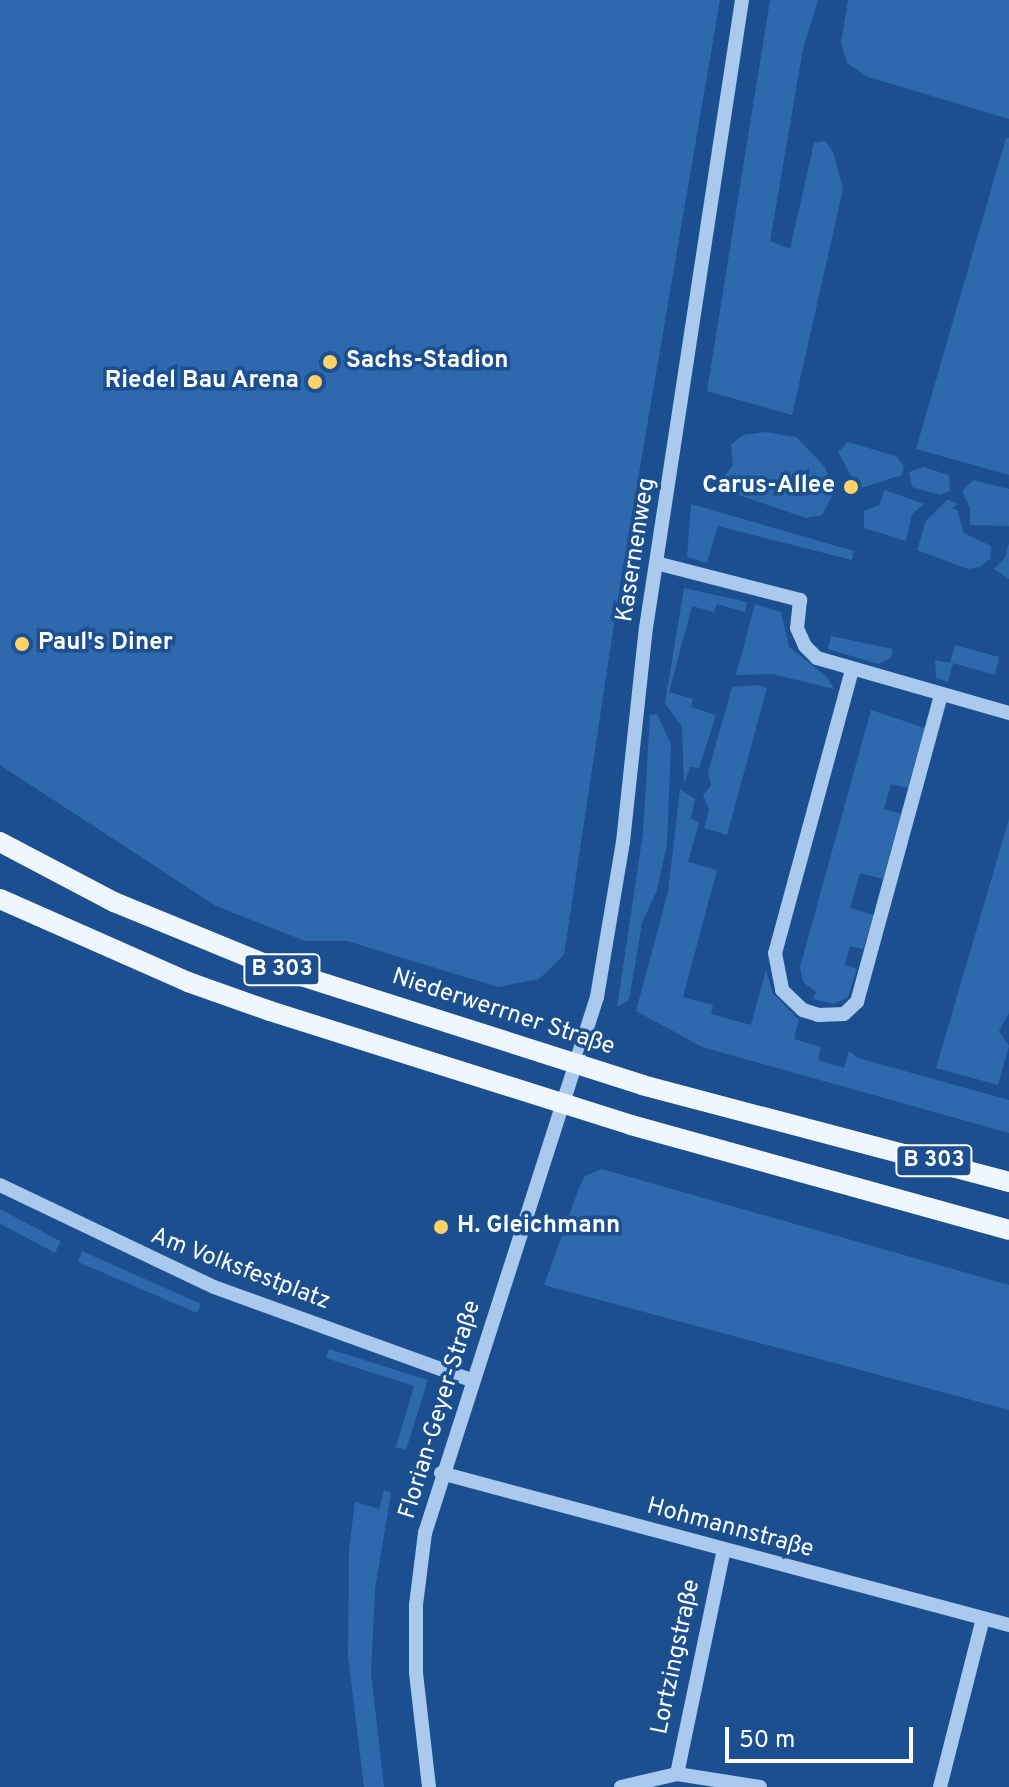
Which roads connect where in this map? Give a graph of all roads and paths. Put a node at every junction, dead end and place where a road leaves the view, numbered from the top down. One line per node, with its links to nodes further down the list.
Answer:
1 (742, 0): 2 (street, Kasernenweg)
2 (656, 563): 3 (street); 8 (street, Kasernenweg)
3 (852, 670): 4 (street); 4 (street)
4 (941, 695): 5 (street)
5 (1009, 713)
6 (0, 842): 8 (main road, Niederwerrner Straße / B 303)
7 (0, 899): 9 (main road, B 303)
8 (577, 1063): 9 (street, Kasernenweg); 10 (main road, Niederwerrner Straße / B 303)
9 (565, 1103): 12 (main road, B 303); 13 (street, Florian-Geyer-Straße)
10 (1009, 1182)
11 (0, 1185): 13 (street, Am Volksfestplatz)
12 (1009, 1230)
13 (471, 1380): 14 (street, Florian-Geyer-Straße)
14 (441, 1473): 15 (street, Hohmannstraße); 19 (street, Florian-Geyer-Straße)
15 (724, 1550): 16 (street, Hohmannstraße); 18 (street, Lortzingstraße)
16 (983, 1618): 17 (street, Hohmannstraße); 23 (street)
17 (1009, 1625)
18 (677, 1774): 20 (street); 21 (street); 22 (street)
19 (429, 1787)
20 (621, 1787)
21 (688, 1787)
22 (760, 1787)
23 (940, 1787)

